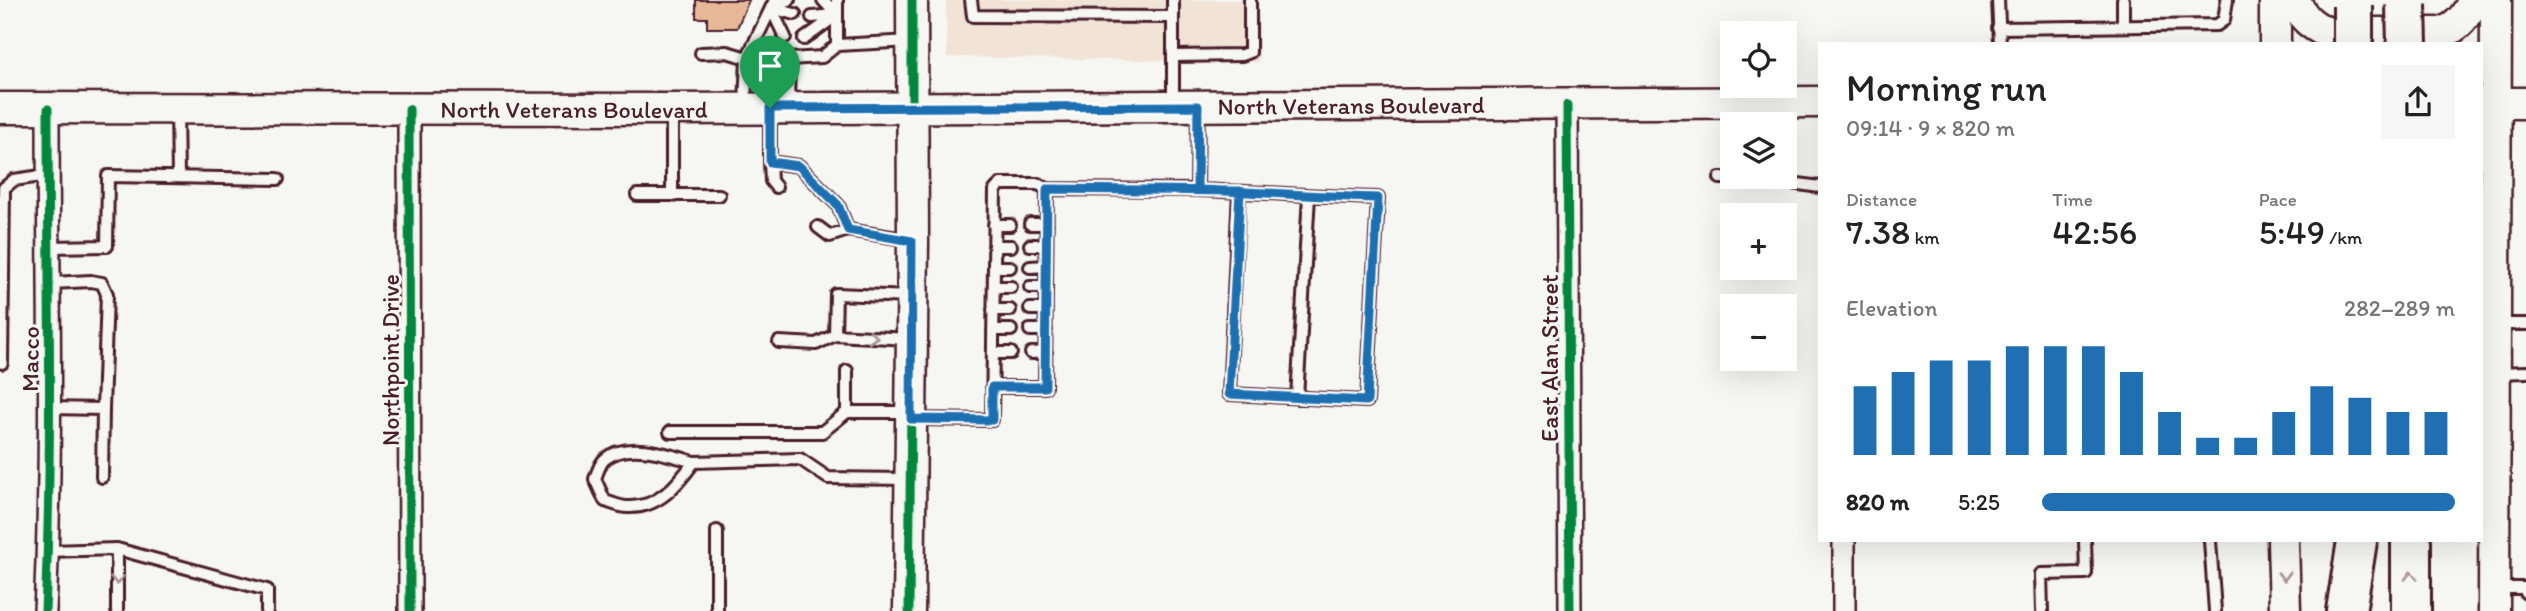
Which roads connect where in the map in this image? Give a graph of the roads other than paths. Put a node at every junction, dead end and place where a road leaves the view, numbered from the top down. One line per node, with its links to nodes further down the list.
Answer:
1 (789, 0): 17 (lane)
2 (823, 0): 19 (lane)
3 (837, 0): 19 (lane)
4 (912, 0): 26 (main road)
5 (971, 0): 21 (lane)
6 (1173, 0): 21 (lane)
7 (1250, 0): 33 (lane)
8 (1998, 0): 23 (lane)
9 (2123, 0): 22 (lane)
10 (2227, 0): 22 (lane)
11 (2275, 0): 28 (main road)
12 (2295, 0): 13 (main road)
13 (2474, 0)
14 (2496, 0): 37 (main road)
15 (2353, 3): 29 (highway, bridge)
16 (2406, 3): 30 (highway, bridge)
17 (773, 4): 18 (lane); 24 (lane); 34 (lane)
18 (795, 14)
19 (837, 15): 20 (lane); 25 (lane); 31 (lane)
20 (813, 17)
21 (1173, 17): 33 (lane)
22 (2123, 26): 23 (lane)
23 (1998, 29): 27 (lane)
24 (785, 37)
25 (804, 39)
26 (912, 41): 31 (lane); 41 (main road)
27 (2000, 42)
28 (2275, 42)
29 (2353, 42)
30 (2407, 42)
31 (837, 45): 35 (lane)
32 (701, 53): 34 (lane)
33 (1173, 56): 40 (lane)
34 (747, 58): 35 (lane); 45 (lane)
35 (789, 59): 45 (lane)
36 (1818, 102): 49 (main road, North Veterans Boulevard)
37 (2489, 103): 38 (main road); 92 (main road)
38 (2526, 103)
39 (1567, 105): 40 (main road, North Veterans Boulevard); 48 (main road, North Veterans Boulevard); 137 (street, East Alan Street)
40 (1186, 106): 41 (main road, North Veterans Boulevard); 58 (lane)
41 (912, 107): 45 (main road, North Veterans Boulevard); 70 (main road)
42 (0, 108): 43 (main road, North Veterans Boulevard)
43 (48, 108): 46 (main road, North Veterans Boulevard); 51 (street, Macco)
44 (672, 108): 45 (main road, North Veterans Boulevard); 47 (main road, North Veterans Boulevard); 61 (lane)
45 (768, 108): 50 (lane)
46 (177, 109): 47 (main road, North Veterans Boulevard); 52 (lane)
47 (409, 109): 134 (street, Northpoint Drive)
48 (1738, 112)
49 (1768, 112)
50 (770, 162): 55 (lane); 69 (lane)
51 (48, 175): 75 (street, Macco); 77 (lane)
52 (177, 177): 53 (lane); 75 (lane)
53 (278, 179)
54 (1797, 183): 56 (lane)
55 (776, 187)
56 (1818, 187)
57 (1047, 189): 58 (lane); 65 (lane); 66 (lane)
58 (1197, 190): 59 (lane)
59 (1240, 191): 63 (lane); 110 (lane)
60 (637, 195): 61 (lane)
61 (672, 195): 62 (lane)
62 (719, 195)
63 (1309, 196): 110 (lane); 110 (lane)
64 (1030, 224): 65 (lane)
65 (1046, 224): 72 (lane)
66 (994, 225): 67 (lane); 73 (lane)
67 (1010, 225)
68 (818, 227): 69 (lane)
69 (848, 230): 70 (lane)
70 (912, 241): 87 (main road)
71 (1030, 245): 72 (lane)
72 (1046, 245): 78 (lane)
73 (994, 246): 74 (lane); 79 (lane)
74 (1011, 246)
75 (50, 247): 82 (street, Macco)
76 (2483, 260): 92 (main road)
77 (2, 265): 105 (lane)
78 (1046, 266): 81 (lane); 86 (lane)
79 (994, 267): 80 (lane); 83 (lane)
80 (1010, 267)
81 (1030, 267)
82 (51, 283): 111 (street, Macco); 112 (lane)
83 (994, 287): 84 (lane); 90 (lane)
84 (1010, 287)
85 (1030, 287): 86 (lane)
86 (1046, 287): 89 (lane)
87 (912, 297): 98 (lane); 99 (main road)
88 (1030, 309): 89 (lane)
89 (1046, 309): 97 (lane)
90 (993, 310): 91 (lane); 94 (lane)
91 (1010, 310)
92 (2494, 310): 93 (lane); 108 (main road)
93 (2526, 324)
94 (993, 330): 95 (lane); 102 (lane)
95 (1011, 330)
96 (1030, 330): 97 (lane)
97 (1046, 330): 101 (lane)
98 (835, 335): 99 (lane, one-way to 99); 100 (lane)
99 (911, 339): 114 (main road)
100 (779, 342)
101 (1046, 352): 104 (lane); 109 (lane)
102 (993, 353): 103 (lane); 109 (lane)
103 (1011, 353)
104 (1031, 353)
105 (2, 363)
106 (846, 371): 113 (lane)
107 (2526, 372): 108 (lane)
108 (2494, 373): 130 (main road)
109 (992, 387): 114 (lane)
110 (1297, 398)
111 (48, 408): 112 (lane); 128 (street, Macco)
112 (103, 410): 117 (lane)
113 (847, 412): 114 (lane); 115 (lane)
114 (911, 416): 118 (main road)
115 (670, 432)
116 (694, 462): 116 (lane); 118 (lane)
117 (102, 477)
118 (910, 479): 136 (main road)
119 (718, 531): 135 (lane)
120 (1843, 542): 138 (street)
121 (2085, 542): 139 (lane)
122 (2210, 542): 140 (lane)
123 (2283, 542): 141 (main road, one-way to 141)
124 (2358, 542): 142 (highway)
125 (2358, 542): 143 (highway)
126 (2411, 542): 144 (highway, one-way to 126)
127 (117, 549): 128 (lane); 132 (lane, one-way to 132); 133 (lane)
128 (48, 551): 131 (street, Macco)
129 (2526, 593): 130 (lane)
130 (2494, 600)
131 (45, 611)
132 (117, 611)
133 (267, 611)
134 (410, 611)
135 (717, 611)
136 (909, 611)
137 (1570, 611)
138 (1844, 611)
139 (2042, 611)
140 (2215, 611)
141 (2285, 611)
142 (2346, 611)
143 (2359, 611)
144 (2411, 611)

